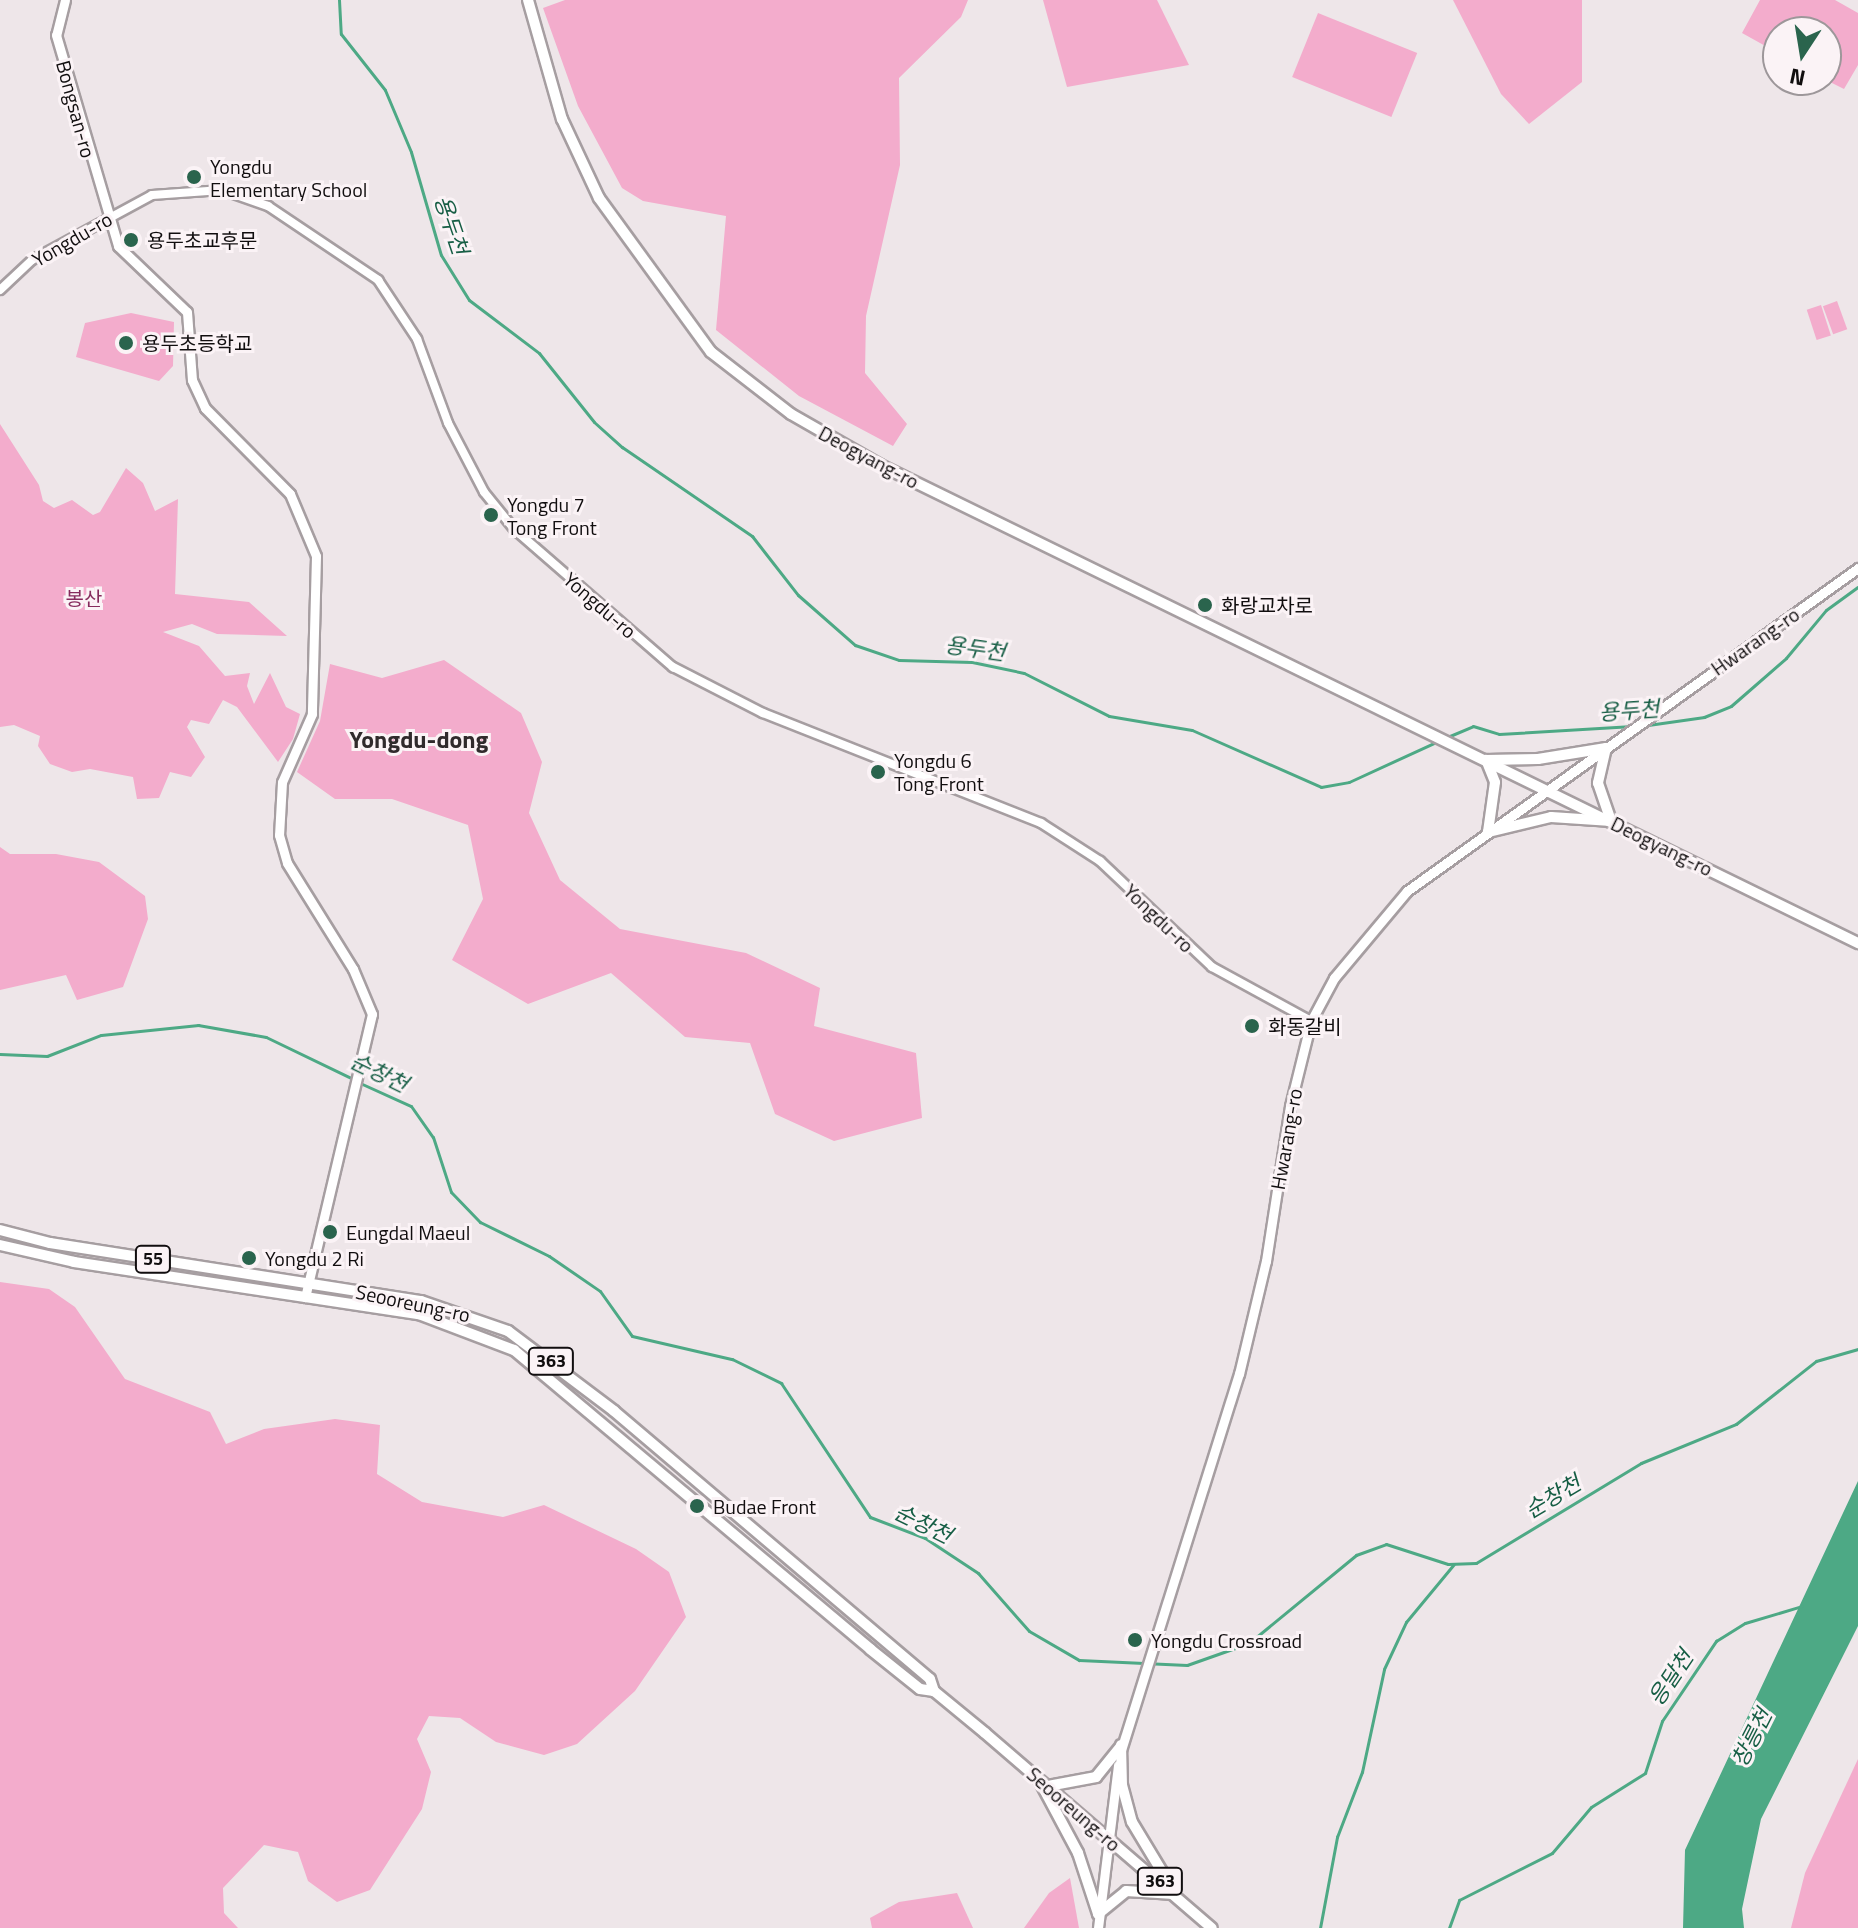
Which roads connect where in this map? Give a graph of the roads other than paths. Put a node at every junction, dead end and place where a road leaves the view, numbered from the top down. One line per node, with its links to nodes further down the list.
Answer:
1 (65, 0): 3 (main road, Bongsan-ro)
2 (528, 0): 7 (main road, Deogyang-ro)
3 (106, 218): 4 (street, Yongdu-ro); 12 (street, Yongdu-ro); 15 (main road, Bongsan-ro)
4 (0, 290)
5 (1858, 568): 6 (main road, Hwarang-ro)
6 (1606, 748): 7 (main road); 8 (main road, Hwarang-ro); 9 (main road)
7 (1486, 760): 8 (main road, Deogyang-ro); 10 (main road)
8 (1550, 790): 9 (main road, Deogyang-ro); 10 (main road, Hwarang-ro)
9 (1611, 821): 10 (main road); 11 (main road, Deogyang-ro)
10 (1488, 832): 12 (main road, Hwarang-ro)
11 (1858, 943)
12 (1311, 1021): 18 (main road, Hwarang-ro)
13 (0, 1230): 15 (main road, Seooreung-ro / 55)
14 (0, 1245): 16 (main road, Seooreung-ro / 55)
15 (307, 1282): 16 (main road, Bongsan-ro); 17 (main road, Seooreung-ro / 363)
16 (305, 1297): 17 (main road, Seooreung-ro / 363)
17 (934, 1691): 19 (main road, Seooreung-ro / 363)
18 (1121, 1745): 20 (main road); 21 (main road); 22 (main road)
19 (1038, 1778): 20 (main road, Seooreung-ro / 363); 23 (main road)
20 (1048, 1786): 21 (main road, Seooreung-ro / 363)
21 (1107, 1835): 22 (main road, Seooreung-ro / 363); 23 (main road)
22 (1175, 1894): 23 (main road); 25 (main road, Seooreung-ro / 363)
23 (1098, 1914): 24 (main road)
24 (1098, 1928)
25 (1212, 1928)

